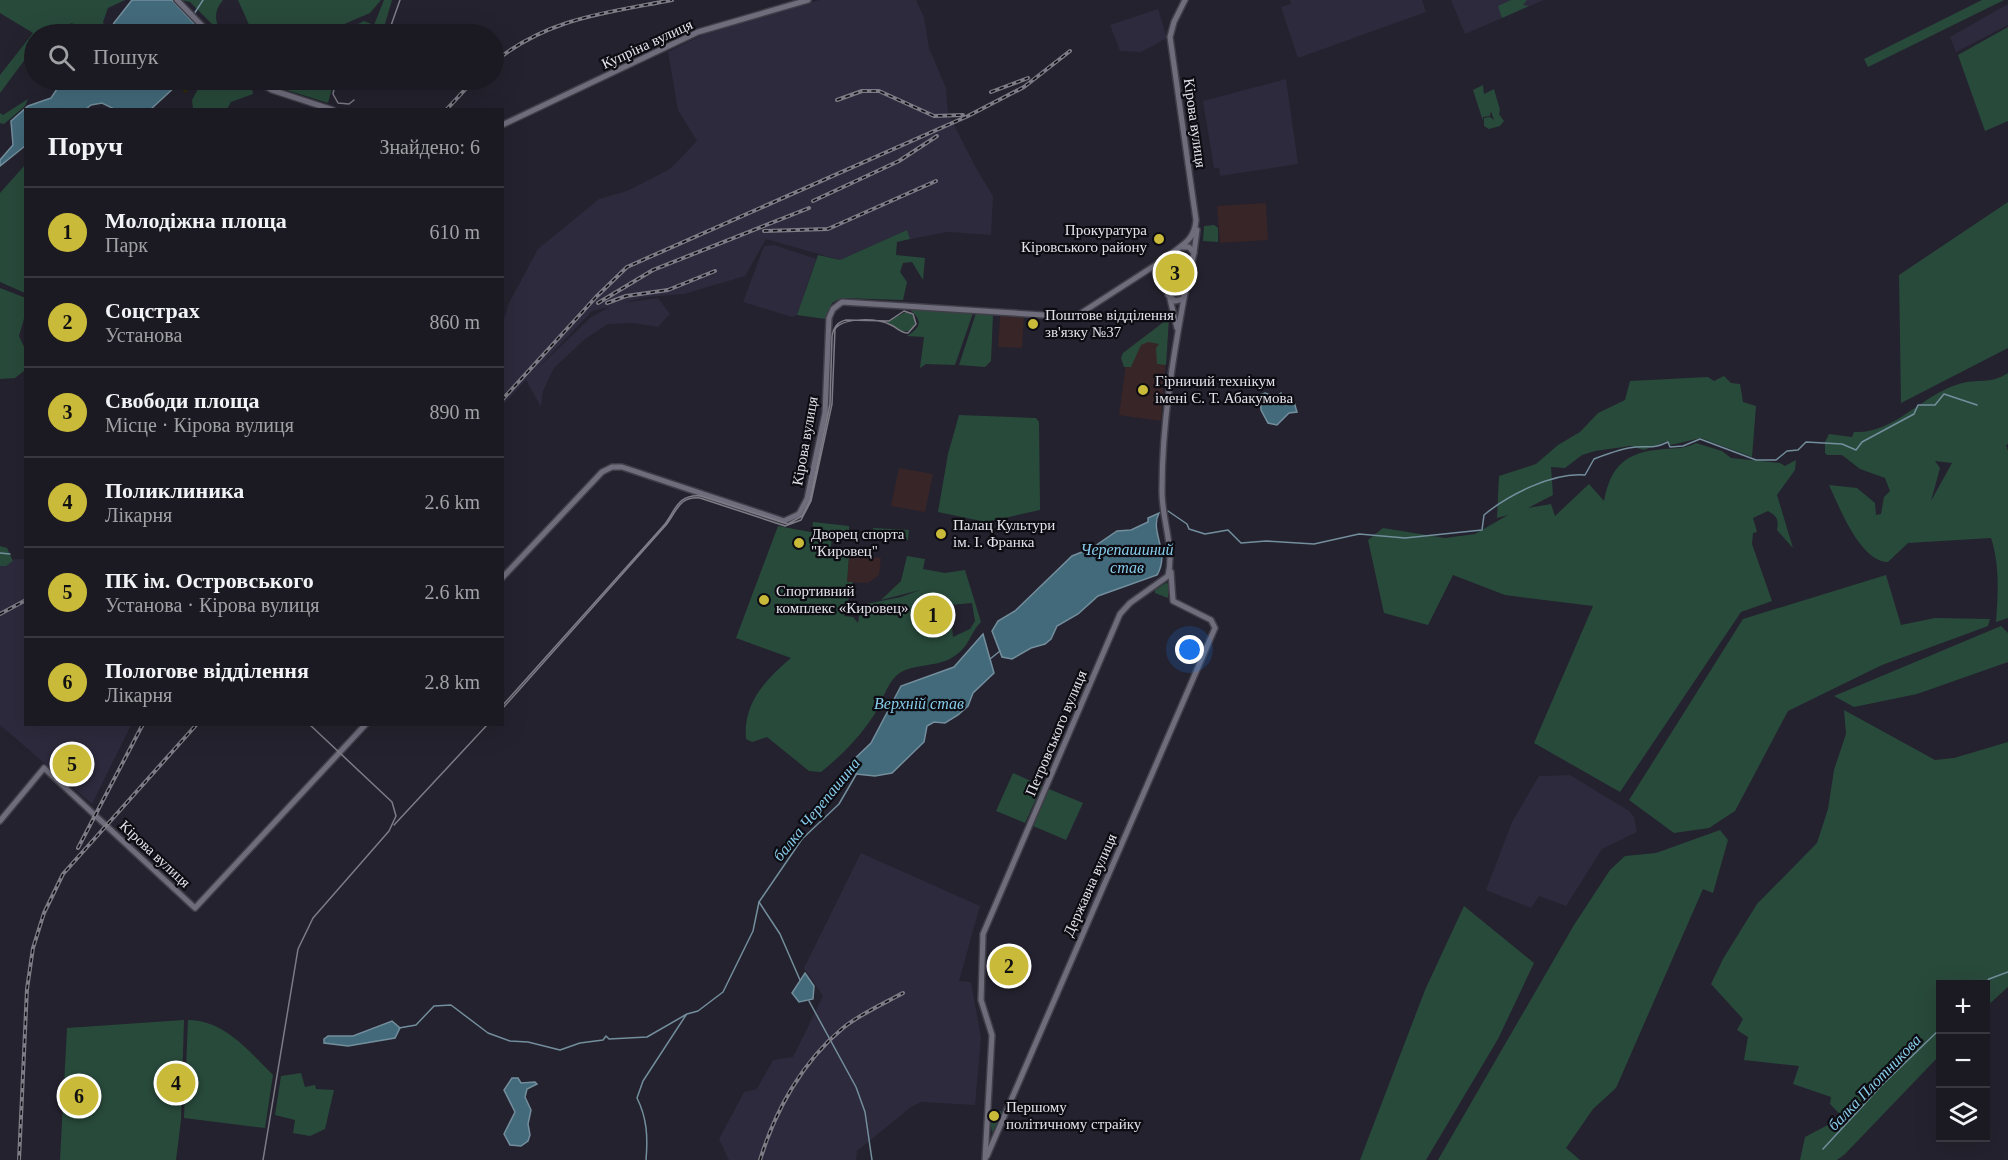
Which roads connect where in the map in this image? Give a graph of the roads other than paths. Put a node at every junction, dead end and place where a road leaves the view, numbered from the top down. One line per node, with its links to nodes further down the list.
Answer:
1 (177, 0): 4 (main road)
2 (808, 0): 7 (main road, Купріна вулиця)
3 (1185, 0): 8 (main road, Кірова вулиця)
4 (200, 24)
5 (272, 90): 6 (main road)
6 (327, 108)
7 (504, 124)
8 (1196, 220): 9 (main road, Кірова вулиця); 10 (main road)
9 (1182, 247): 10 (main road); 11 (main road, Кірова вулиця)
10 (1194, 254): 14 (main road)
11 (1168, 257): 12 (main road, Кірова вулиця); 13 (main road)
12 (1146, 271): 13 (main road); 18 (main road, Кірова вулиця)
13 (1163, 279): 15 (main road)
14 (1185, 293): 15 (main road); 16 (main road)
15 (1168, 295): 16 (main road)
16 (1178, 332): 17 (main road)
17 (1171, 564): 21 (main road, Петровського вулиця); 21 (main road, Державна вулиця)
18 (504, 576)
19 (364, 726): 20 (main road, Кірова вулиця)
20 (0, 821)
21 (985, 1160)

